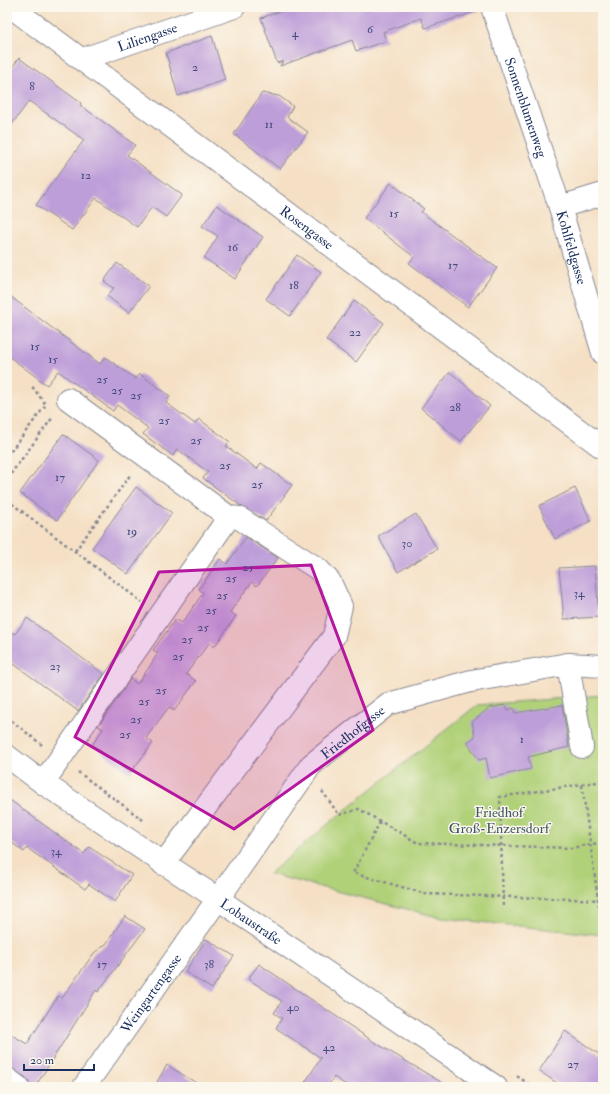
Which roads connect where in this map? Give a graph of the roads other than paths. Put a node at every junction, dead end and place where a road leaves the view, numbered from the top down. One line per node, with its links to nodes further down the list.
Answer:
1 (11, 7): 4 (street, Rosengasse)
2 (234, 7): 4 (street, Liliengasse)
3 (492, 7): 6 (street, Sonnenblumenweg)
4 (83, 60): 9 (street, Rosengasse)
5 (603, 194): 6 (street, Kohlfeldgasse)
6 (560, 207): 7 (street, Kohlfeldgasse)
7 (603, 353)
8 (68, 399): 10 (street)
9 (603, 448)
10 (229, 518): 15 (street); 16 (street)
11 (568, 664): 12 (street, Friedhofgasse); 13 (street); 17 (street, Friedhofgasse)
12 (603, 666)
13 (582, 747)
14 (7, 756): 15 (street, Lobaustraße)
15 (42, 783): 16 (street, Lobaustraße)
16 (162, 864): 17 (street, Lobaustraße)
17 (218, 899): 20 (street, Weingartengasse); 21 (street, Lobaustraße)
18 (7, 1079): 19 (street)
19 (18, 1087)
20 (84, 1087)
21 (496, 1087)

